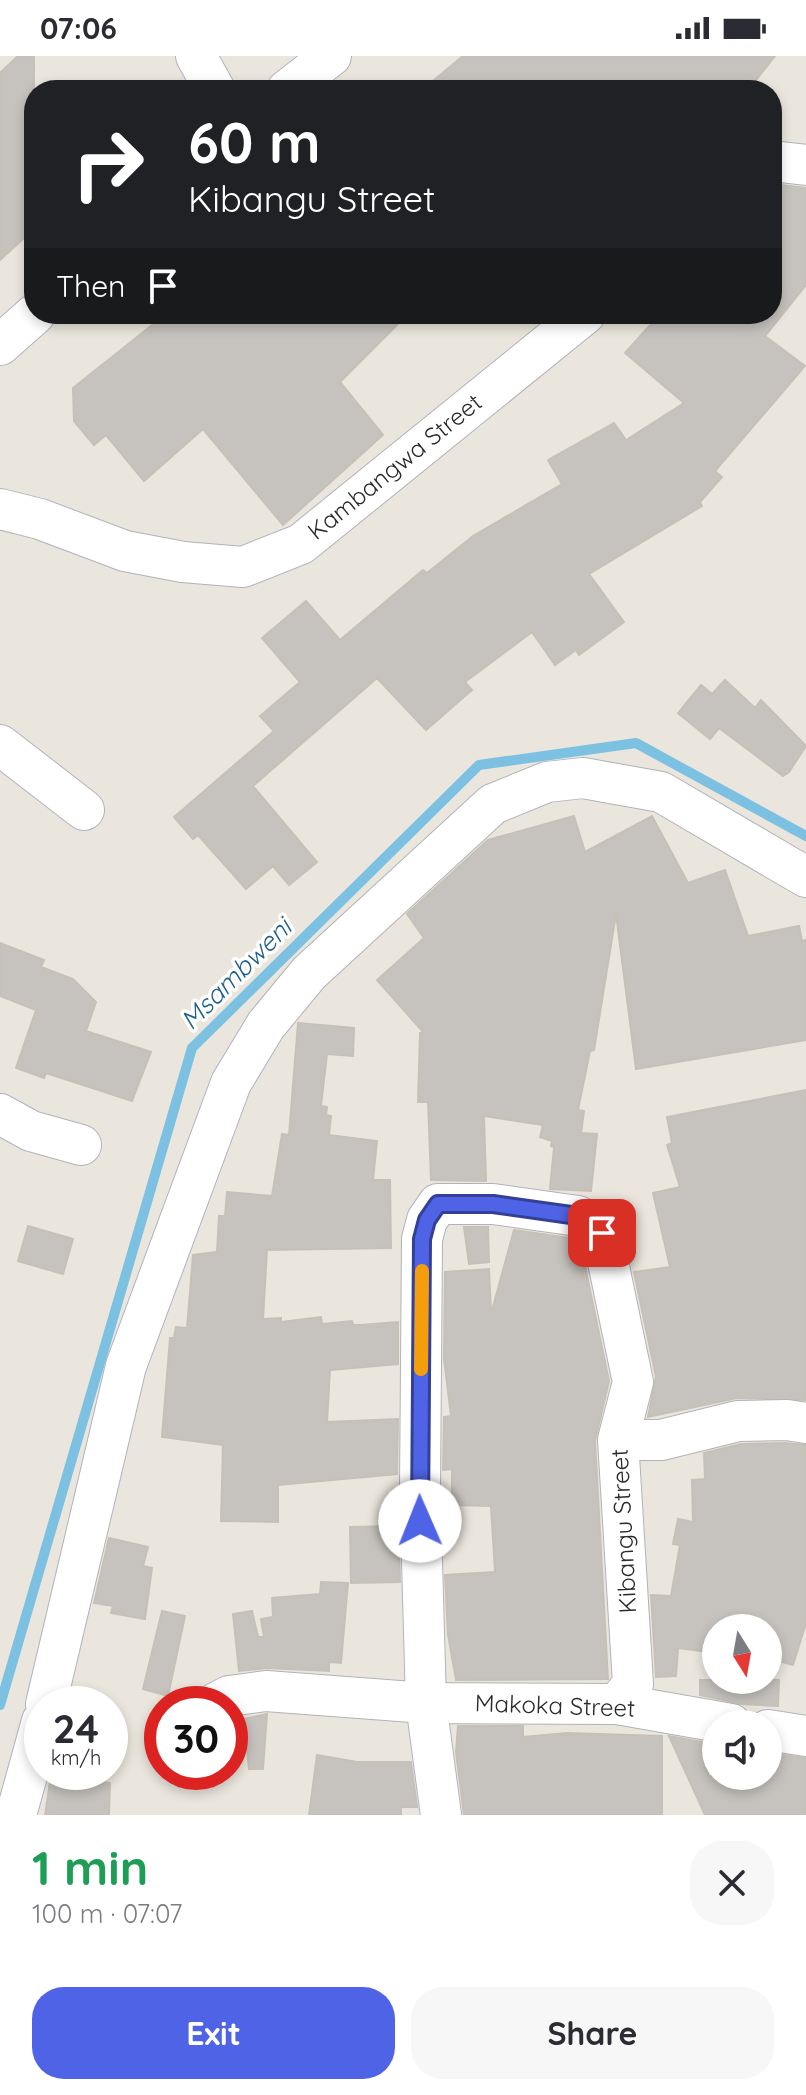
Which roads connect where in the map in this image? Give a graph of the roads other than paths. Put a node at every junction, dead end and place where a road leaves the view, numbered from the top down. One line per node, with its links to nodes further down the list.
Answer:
1 (196, 56): 3 (street)
2 (331, 56): 4 (street)
3 (209, 80)
4 (300, 80)
5 (782, 162): 6 (street)
6 (806, 165)
7 (24, 324): 9 (street)
8 (573, 324): 10 (street, Kambangwa Street)
9 (0, 345)
10 (0, 509)
11 (0, 745): 12 (street)
12 (84, 810)
13 (806, 877): 18 (street)
14 (0, 1114): 15 (street)
15 (81, 1145)
16 (806, 1423): 17 (street)
17 (618, 1440): 20 (street, Kibangu Street); 21 (street, Kibangu Street)
18 (50, 1686)
19 (248, 1693): 20 (street, Makoka Street)
20 (426, 1703): 21 (street, Makoka Street); 27 (street, Kibangu Street)
21 (617, 1704): 22 (street, Makoka Street)
22 (702, 1719)
23 (782, 1732): 24 (street)
24 (806, 1736)
25 (24, 1786): 26 (street)
26 (16, 1815)
27 (441, 1815)

